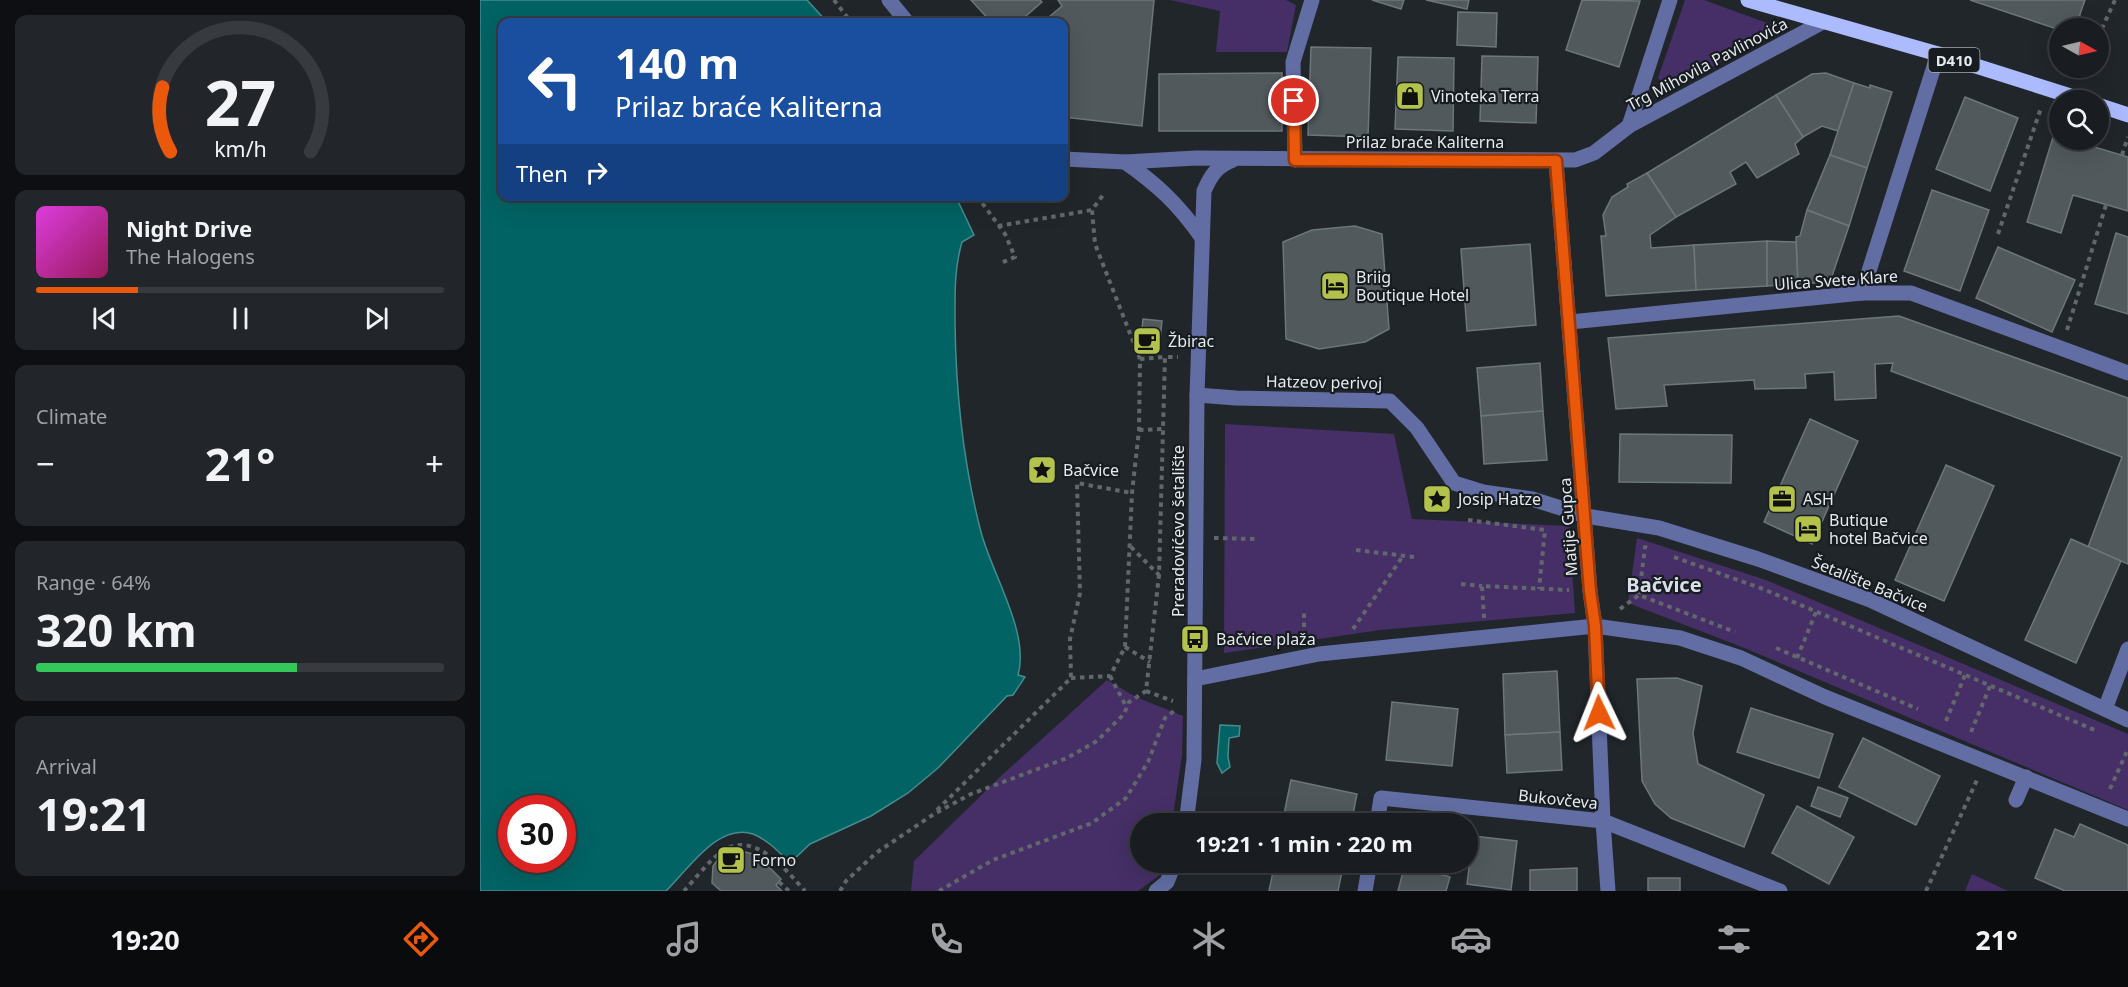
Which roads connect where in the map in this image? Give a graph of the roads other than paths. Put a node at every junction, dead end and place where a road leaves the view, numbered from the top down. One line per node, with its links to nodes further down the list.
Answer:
1 (889, 0): 5 (street)
2 (1312, 0): 14 (street)
3 (1670, 0): 11 (street, Trg Mihovila Pavlinovića)
4 (1748, 0): 6 (main road, D410)
5 (904, 18)
6 (1823, 22): 7 (main road, D410); 11 (street, Trg Mihovila Pavlinovića)
7 (1938, 54): 8 (main road, D410); 18 (street)
8 (2049, 91)
9 (2109, 109): 10 (main road)
10 (2128, 115)
11 (1629, 126): 15 (street, Prilaz braće Kaliterna)
12 (1068, 159): 16 (street)
13 (1234, 159): 14 (street, Prilaz braće Kaliterna); 16 (street); 17 (street, Preradovićevo šetalište)
14 (1295, 160): 15 (street, Prilaz braće Kaliterna)
15 (1556, 161): 19 (street, Matije Gupca)
16 (1125, 162): 17 (street)
17 (1202, 238): 21 (street, Preradovićevo šetalište)
18 (1862, 293): 19 (street, Ulica Svete Klare); 20 (street, Ulica Svete Klare)
19 (1570, 322): 22 (street, Matije Gupca)
20 (2128, 373)
21 (1197, 395): 22 (street, Hatzeov perivoj); 25 (street, Preradovićevo šetalište)
22 (1586, 516): 23 (street, Matije Gupca); 26 (street, Šetalište Bačvice)
23 (1595, 626): 25 (street); 28 (street); 33 (street, Matije Gupca)
24 (2128, 649): 26 (street)
25 (1195, 679): 30 (street, Preradovićevo šetalište)
26 (2105, 709): 27 (street, Šetalište Bačvice)
27 (2128, 720)
28 (2026, 777): 29 (street); 32 (street)
29 (2016, 800)
30 (1187, 813)
31 (1379, 813): 33 (street, Bukovčeva)
32 (2128, 819)
33 (1603, 821): 38 (street, Matije Gupca); 39 (street, Bukovčeva)
34 (1171, 873): 36 (street)
35 (1368, 873): 37 (street)
36 (1156, 891)
37 (1365, 891)
38 (1608, 891)
39 (1780, 891)

